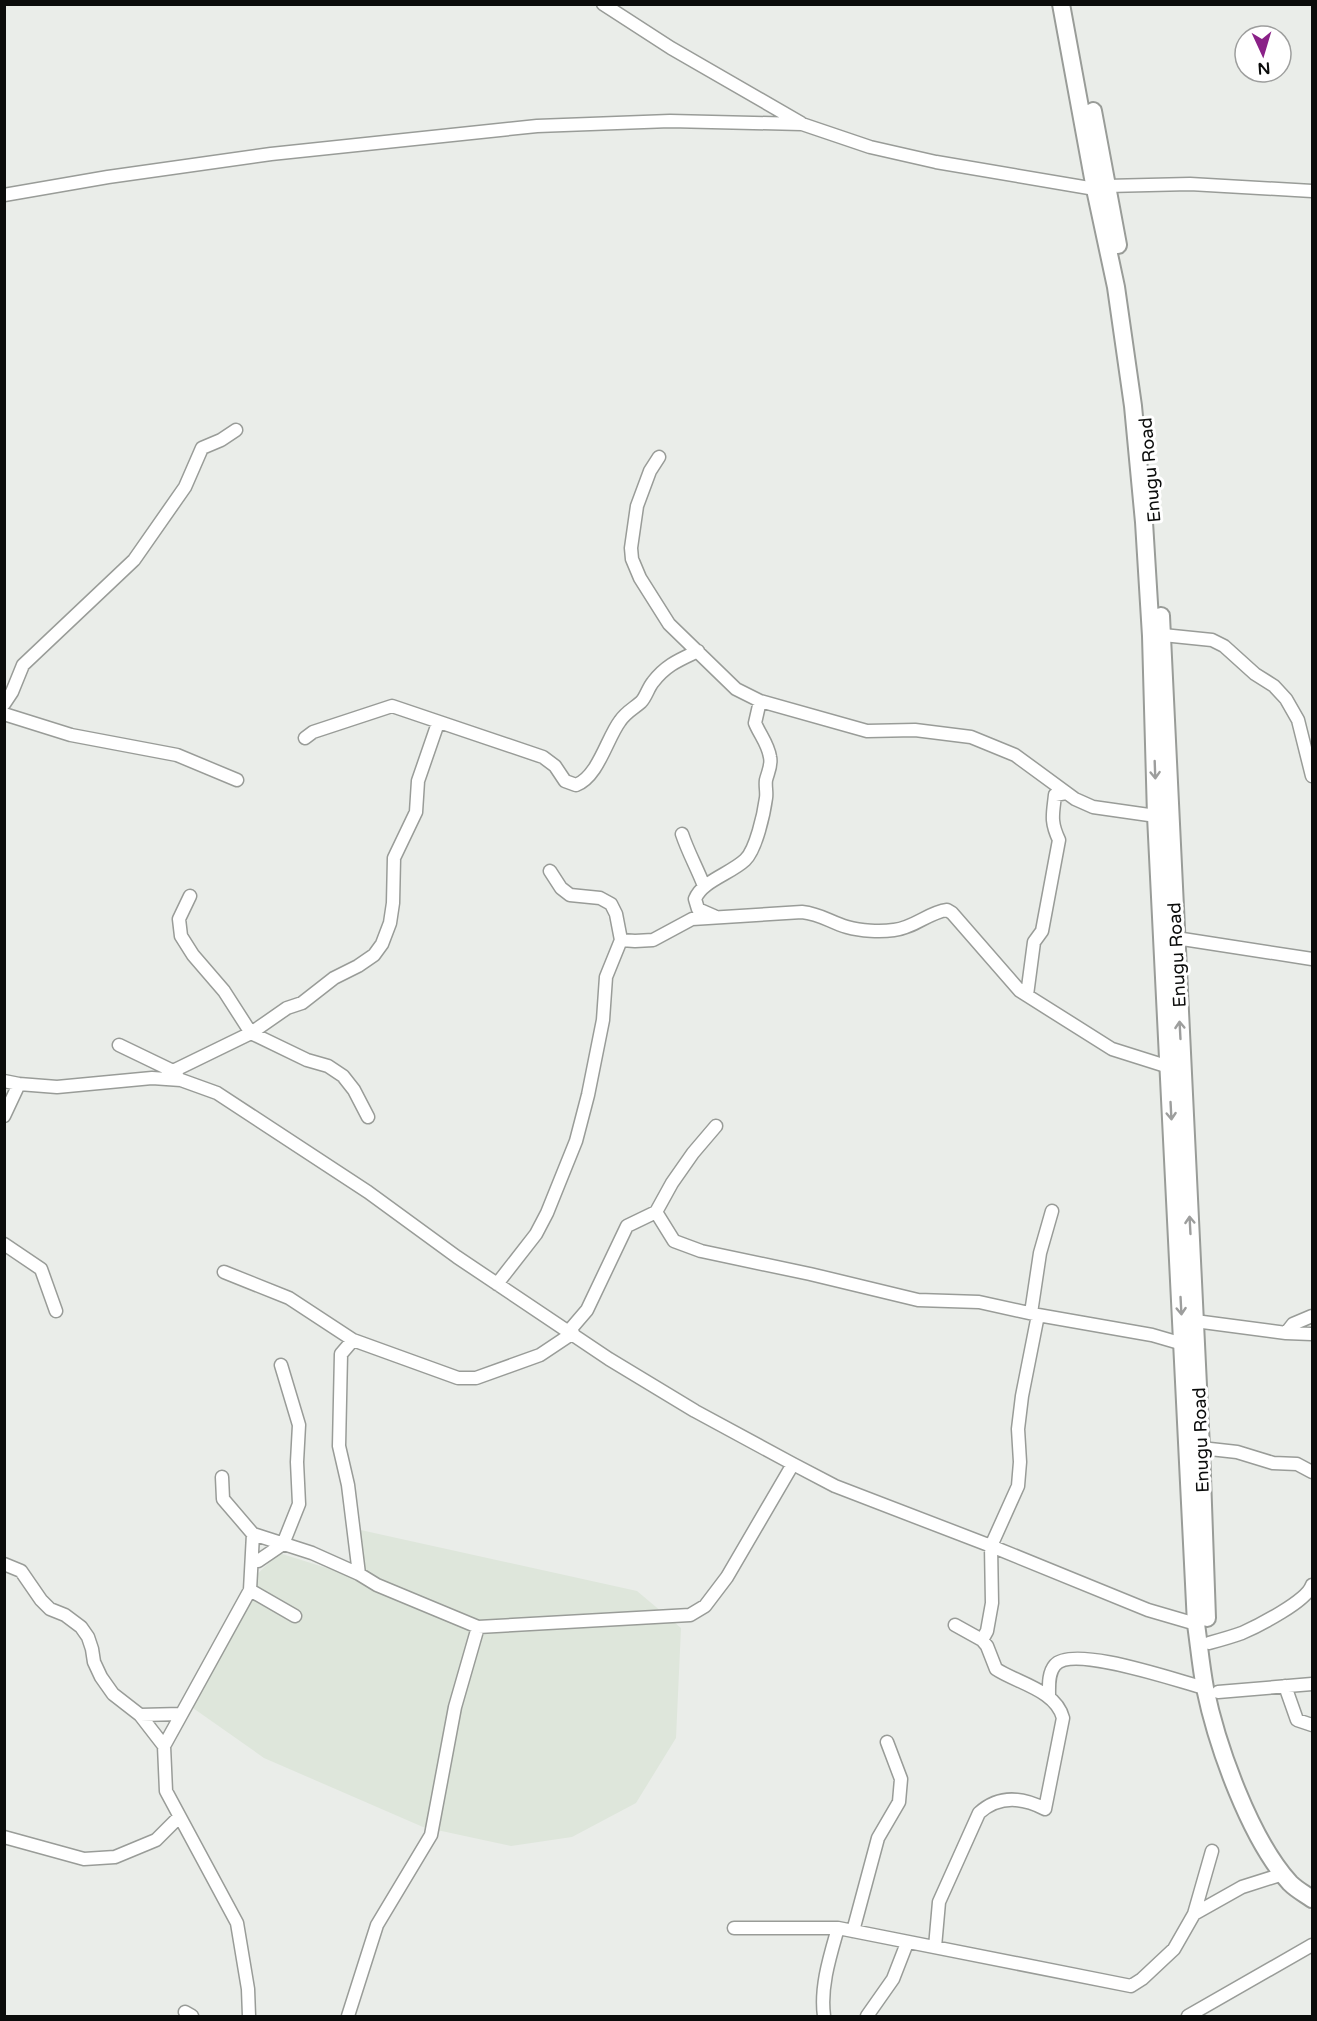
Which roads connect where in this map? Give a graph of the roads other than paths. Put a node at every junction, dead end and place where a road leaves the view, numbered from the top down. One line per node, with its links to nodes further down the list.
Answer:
1 (603, 4): 4 (street)
2 (1061, 4): 5 (main road)
3 (1071, 4): 5 (main road, Enugu Road)
4 (802, 124): 5 (street); 7 (street)
5 (1101, 188): 6 (street); 10 (main road, Enugu Road); 20 (main road, one-way to 20)
6 (1312, 191)
7 (4, 195)
8 (236, 430): 13 (street)
9 (659, 457): 11 (street)
10 (1163, 635): 17 (street); 26 (main road, Enugu Road)
11 (698, 651): 12 (street); 15 (street)
12 (760, 701): 19 (street); 23 (street)
13 (4, 704)
14 (4, 714): 18 (street)
15 (438, 723): 16 (street); 30 (street)
16 (305, 738)
17 (1312, 776)
18 (237, 780)
19 (1066, 793): 20 (street); 29 (street)
20 (1156, 816): 32 (main road)
21 (682, 834): 23 (street)
22 (550, 871): 27 (street)
23 (704, 886): 25 (street)
24 (190, 896): 30 (street)
25 (718, 917): 27 (street); 29 (street)
26 (1176, 938): 28 (street); 47 (main road, Enugu Road, one-way to 26)
27 (621, 940): 43 (street)
28 (1312, 959)
29 (1027, 995): 32 (street)
30 (251, 1033): 33 (street); 37 (street)
31 (119, 1045): 33 (street)
32 (1169, 1067): 52 (main road, one-way to 52)
33 (177, 1075): 35 (street); 43 (street)
34 (4, 1081): 35 (street)
35 (19, 1084): 36 (street)
36 (4, 1116)
37 (368, 1117)
38 (716, 1126): 40 (street)
39 (1052, 1211): 45 (street)
40 (656, 1212): 45 (street); 48 (street)
41 (4, 1244): 44 (street)
42 (224, 1272): 51 (street)
43 (497, 1284): 48 (street)
44 (56, 1311)
45 (1035, 1314): 52 (street); 60 (street)
46 (1312, 1316): 49 (street)
47 (1195, 1321): 49 (street); 54 (main road, Enugu Road)
48 (571, 1332): 51 (street); 55 (street)
49 (1286, 1333): 50 (street)
50 (1312, 1334)
51 (353, 1340): 63 (street)
52 (1183, 1344): 68 (main road)
53 (281, 1365): 59 (street)
54 (1201, 1448): 56 (street); 71 (main road, Enugu Road)
55 (793, 1464): 60 (street); 69 (street)
56 (1312, 1472)
57 (222, 1477): 58 (street)
58 (252, 1534): 59 (street); 65 (street)
59 (283, 1544): 61 (street); 63 (street)
60 (991, 1546): 68 (street); 70 (street)
61 (258, 1561)
62 (4, 1564): 77 (street)
63 (359, 1574): 69 (street)
64 (1312, 1585): 71 (street)
65 (250, 1590): 66 (street); 76 (street)
66 (295, 1616)
67 (955, 1624): 70 (street)
68 (1196, 1624): 74 (main road)
69 (478, 1627): 95 (street)
70 (982, 1640): 75 (street)
71 (1209, 1643): 74 (main road, Enugu Road)
72 (1312, 1684): 73 (street)
73 (1285, 1686): 74 (street); 78 (street)
74 (1211, 1690): 75 (street); 84 (main road); 85 (main road, Enugu Road)
75 (1049, 1696): 93 (street)
76 (181, 1714): 77 (street); 80 (street)
77 (140, 1715): 80 (street)
78 (1312, 1725)
79 (887, 1742): 90 (street)
80 (164, 1746): 81 (street)
81 (179, 1817): 82 (street); 94 (street)
82 (4, 1837)
83 (1212, 1851): 87 (street)
84 (1283, 1875): 86 (main road); 87 (street)
85 (1312, 1886)
86 (1312, 1899)
87 (1194, 1914): 93 (street)
88 (734, 1928): 89 (street)
89 (838, 1928): 90 (street); 96 (street)
90 (853, 1931): 91 (street)
91 (907, 1943): 93 (street); 97 (street)
92 (1312, 1946): 98 (street)
93 (935, 1947)
94 (249, 2016)
95 (348, 2016)
96 (824, 2016)
97 (867, 2016)
98 (1188, 2016)

